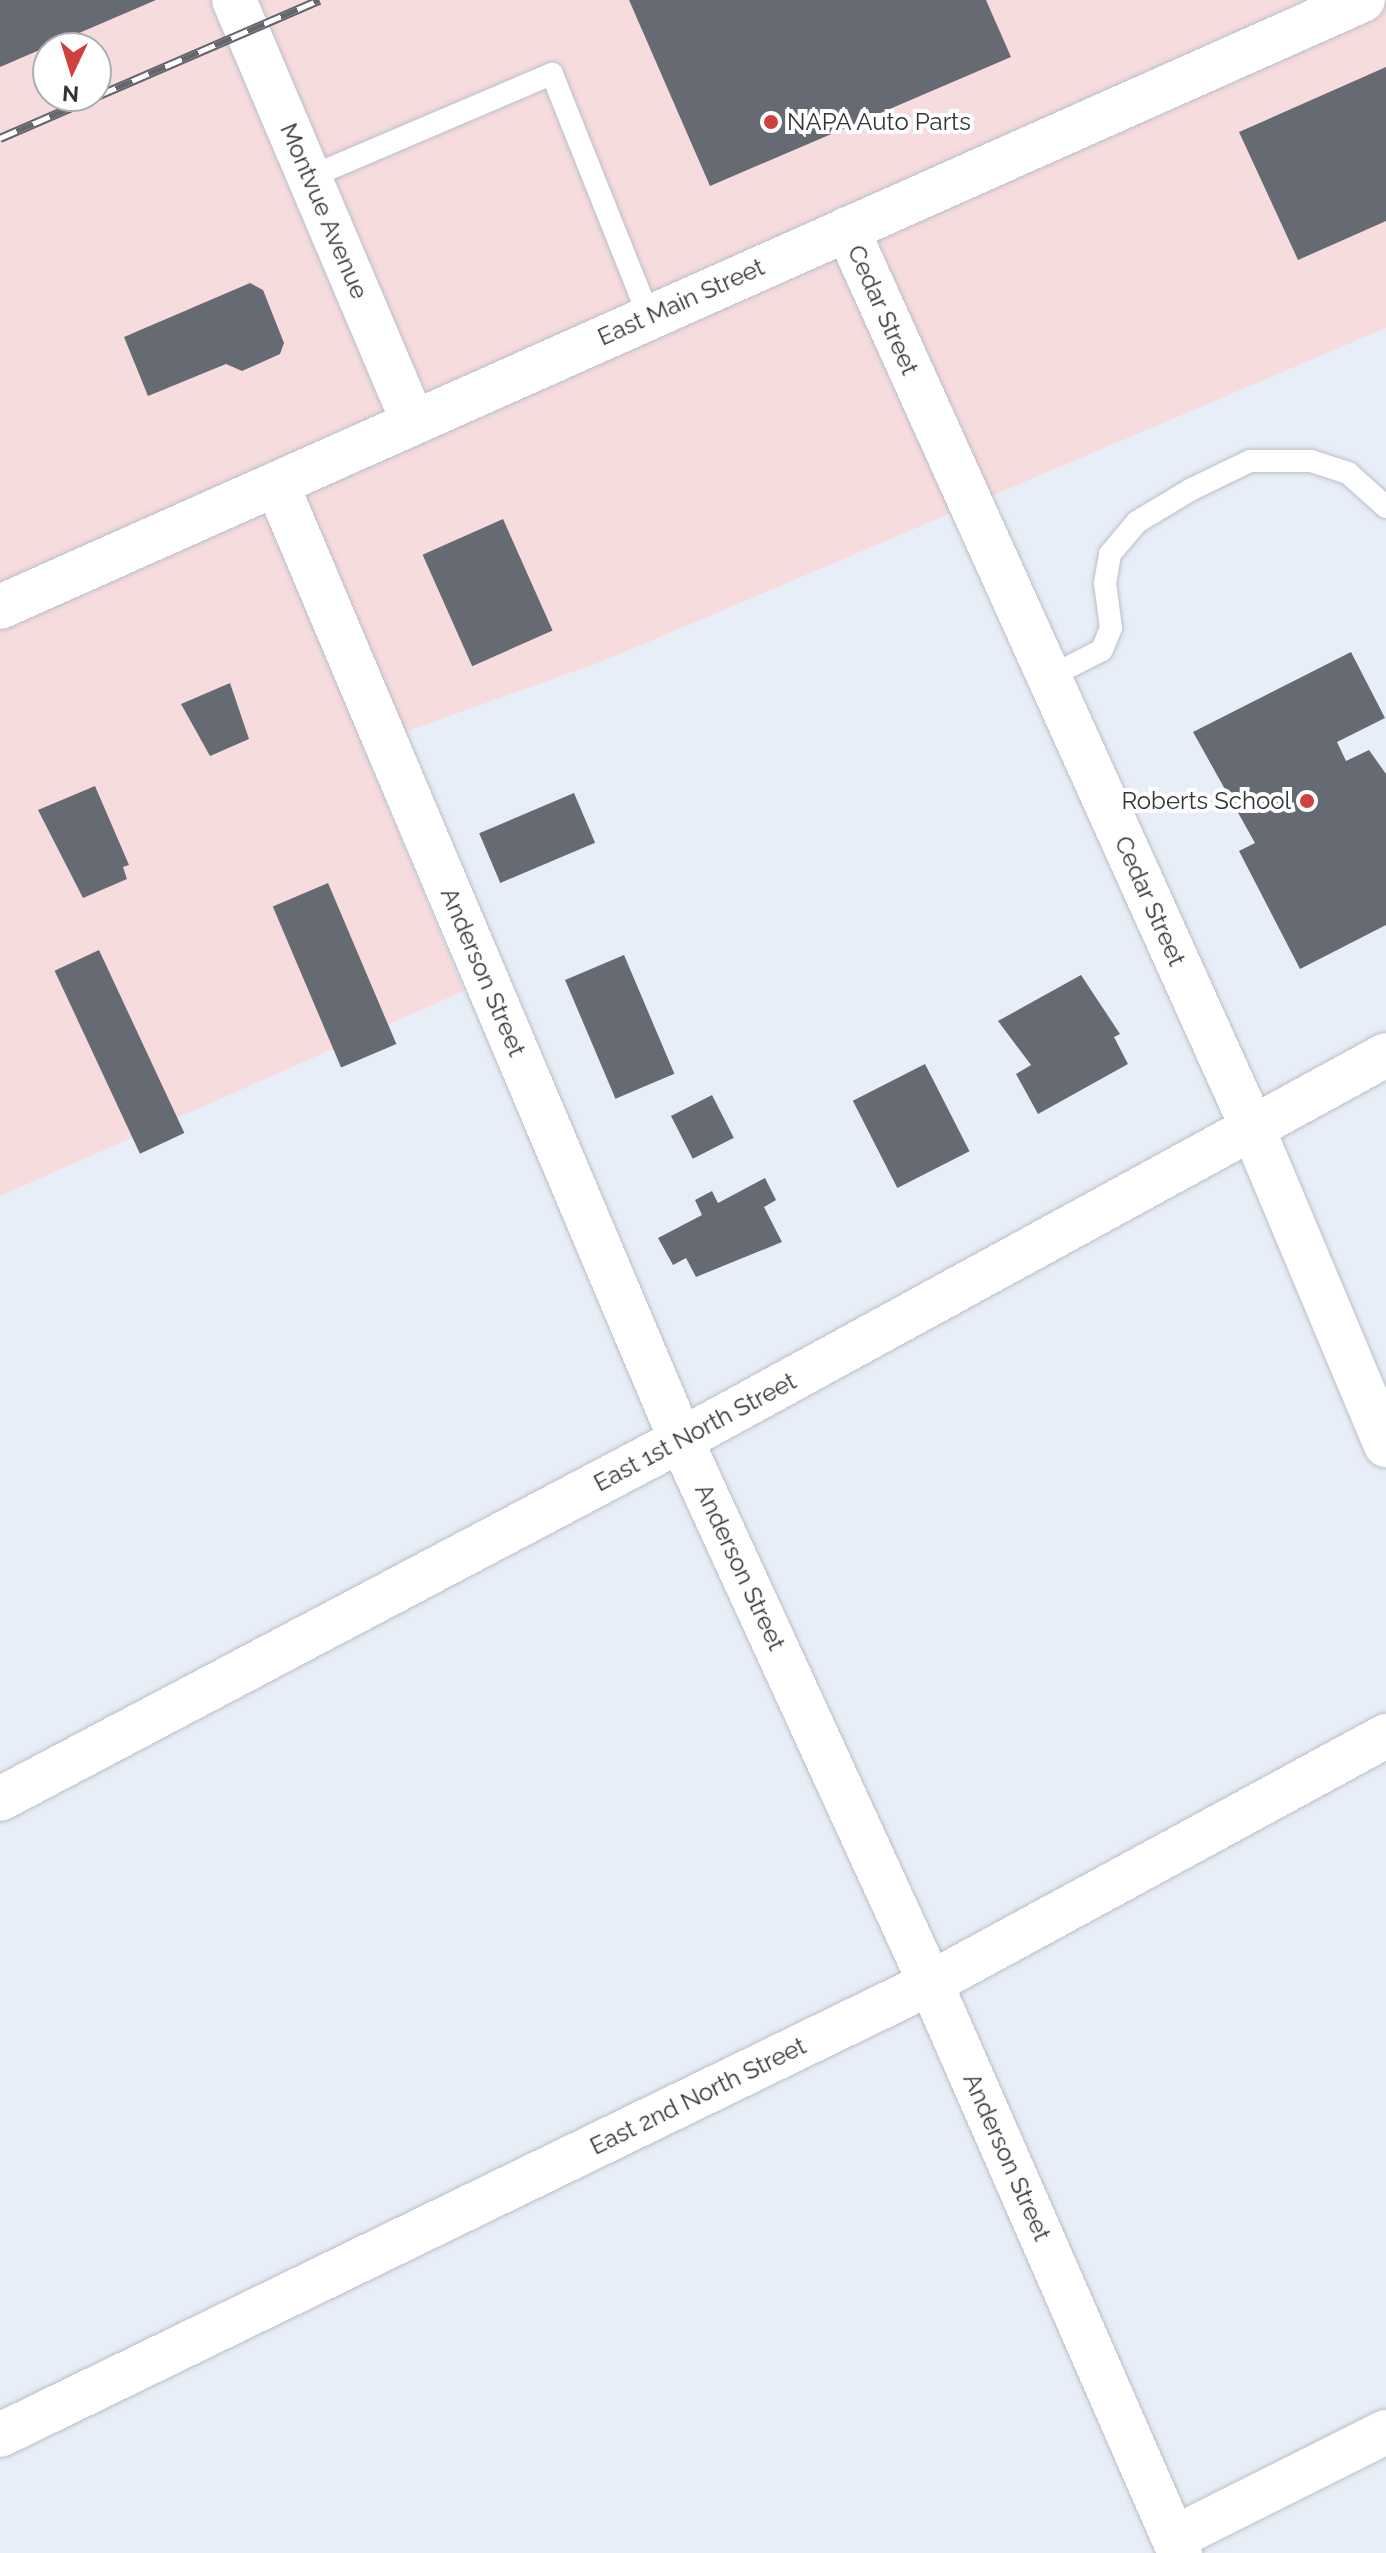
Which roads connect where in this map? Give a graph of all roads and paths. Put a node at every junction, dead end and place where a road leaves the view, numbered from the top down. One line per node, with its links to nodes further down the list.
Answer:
1 (234, 0): 3 (street, Montvue Avenue)
2 (1363, 0): 4 (street, East Main Street)
3 (310, 177): 5 (lane); 6 (street, Montvue Avenue)
4 (847, 229): 5 (street, East Main Street); 10 (street, Cedar Street)
5 (649, 316): 6 (street, East Main Street)
6 (413, 421): 7 (street, East Main Street)
7 (277, 485): 9 (street, East Main Street); 13 (street, Anderson Street)
8 (1386, 507): 10 (lane)
9 (0, 607)
10 (1049, 677): 12 (street, Cedar Street)
11 (1386, 1055): 12 (street, East 1st North Street)
12 (1253, 1129): 13 (street, East 1st North Street); 14 (street, Cedar Street)
13 (681, 1440): 16 (street, East 1st North Street); 17 (street, Anderson Street)
14 (1386, 1445)
15 (1386, 1736): 17 (street, East 2nd North Street)
16 (0, 1799)
17 (931, 1983): 19 (street, East 2nd North Street); 20 (street, Anderson Street)
18 (1386, 2432): 20 (street)
19 (0, 2435)
20 (1177, 2546)

